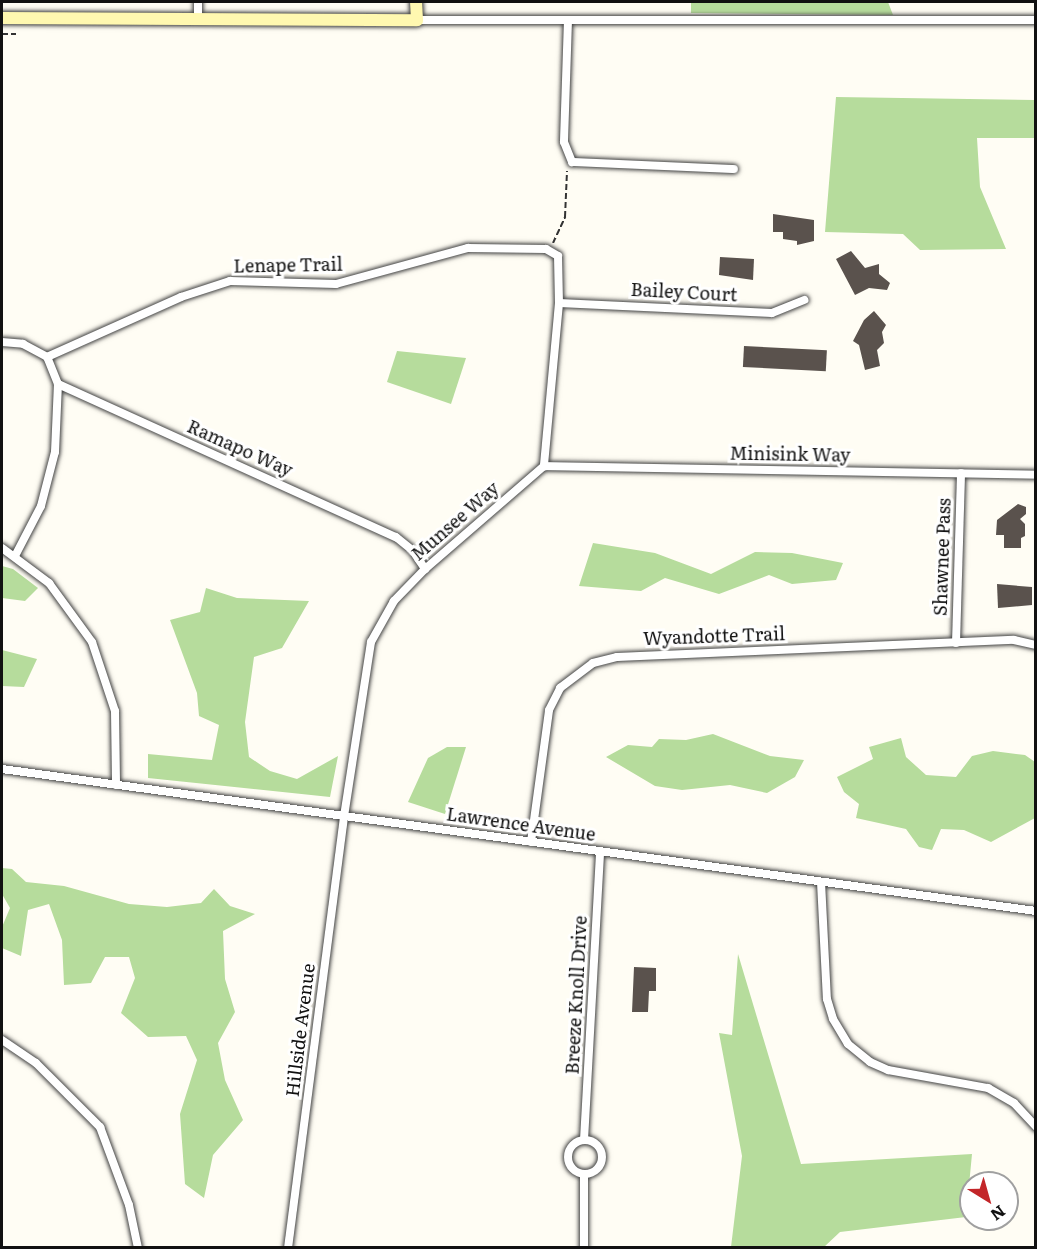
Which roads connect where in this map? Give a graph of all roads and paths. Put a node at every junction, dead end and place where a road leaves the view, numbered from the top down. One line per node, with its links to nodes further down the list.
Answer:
1 (198, 2): 7 (street)
2 (416, 2): 4 (street)
3 (2, 18): 7 (street)
4 (417, 20): 5 (street); 7 (street)
5 (568, 20): 6 (street); 10 (street)
6 (1035, 20)
7 (198, 21)
8 (2, 34): 9 (path)
9 (16, 34)
10 (567, 156): 11 (street); 12 (path)
11 (734, 169)
12 (551, 251): 14 (street); 16 (street, Lenape Trail)
13 (805, 300): 14 (street, Bailey Court)
14 (559, 303): 18 (street)
15 (2, 342): 16 (street)
16 (47, 357): 17 (street)
17 (58, 384): 22 (street); 23 (street, Ramapo Way)
18 (544, 466): 19 (street, Minisink Way); 23 (street, Munsee Way)
19 (961, 473): 20 (street, Minisink Way); 24 (street, Shawnee Pass)
20 (1035, 475)
21 (2, 548): 22 (street)
22 (15, 556): 27 (street)
23 (424, 569): 28 (street, Munsee Way)
24 (956, 643): 25 (street, Wyandotte Trail); 29 (street, Wyandotte Trail)
25 (1035, 645)
26 (2, 769): 27 (street, Lawrence Avenue)
27 (116, 785): 28 (street, Lawrence Avenue)
28 (344, 817): 29 (street, Lawrence Avenue); 38 (street, Hillside Avenue)
29 (531, 842): 30 (street, Lawrence Avenue)
30 (600, 851): 31 (street, Lawrence Avenue); 35 (street, Breeze Knoll Drive)
31 (821, 882): 32 (street, Lawrence Avenue); 34 (street)
32 (1035, 911)
33 (2, 1040): 37 (street)
34 (1035, 1127)
35 (584, 1140): 36 (street); 36 (street)
36 (584, 1174): 39 (street)
37 (138, 1248)
38 (288, 1248)
39 (584, 1248)

